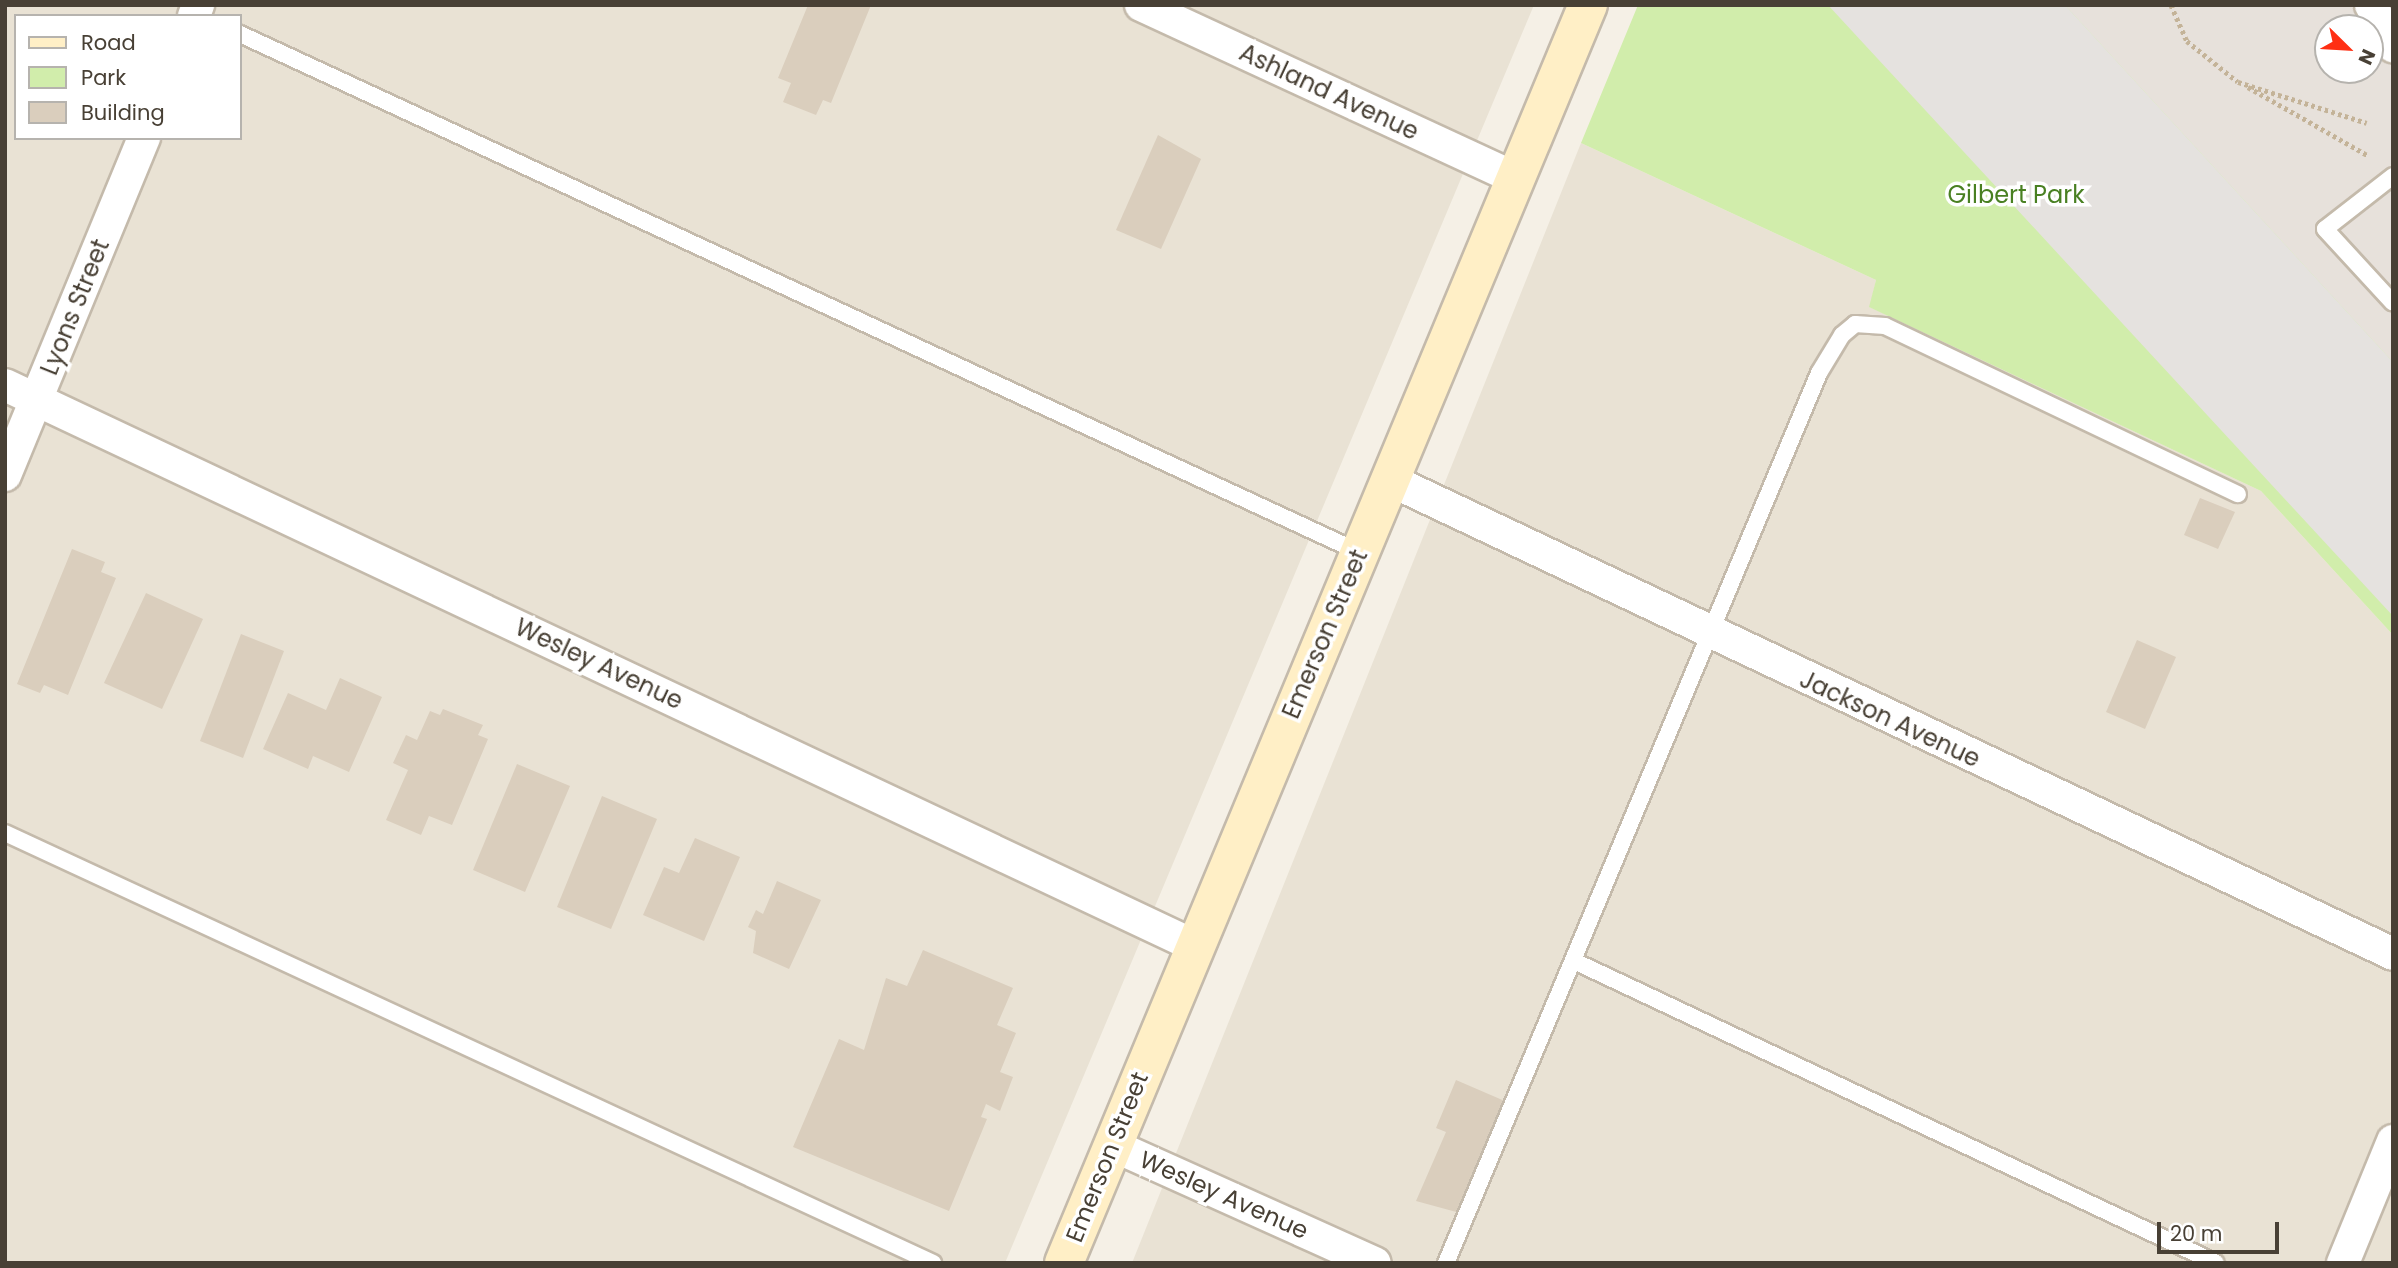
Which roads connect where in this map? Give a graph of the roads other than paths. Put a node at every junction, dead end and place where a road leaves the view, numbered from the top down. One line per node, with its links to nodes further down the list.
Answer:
1 (1141, 5): 8 (street, Ashland Avenue)
2 (1588, 5): 8 (main road, Emerson Street)
3 (2371, 5): 5 (street)
4 (242, 35): 15 (lane)
5 (2393, 46)
6 (143, 140): 11 (street, Lyons Street)
7 (2393, 176): 9 (lane)
8 (1516, 178): 13 (main road, Emerson Street)
9 (2393, 303)
10 (5, 385): 11 (street, Wesley Avenue)
11 (37, 399): 12 (street, Lyons Street); 18 (street, Wesley Avenue)
12 (5, 474)
13 (1390, 480): 15 (main road, Emerson Street); 16 (street, Jackson Avenue)
14 (2238, 494): 16 (lane)
15 (1359, 552): 18 (main road, Emerson Street)
16 (1713, 636): 19 (street, Jackson Avenue); 20 (lane)
17 (5, 833): 23 (lane)
18 (1193, 945): 22 (main road, Emerson Street)
19 (2393, 954)
20 (1574, 961): 26 (lane); 27 (lane)
21 (2393, 1141): 28 (street)
22 (1112, 1145): 24 (main road, Emerson Street); 25 (street, Wesley Avenue)
23 (933, 1263)
24 (1064, 1263)
25 (1374, 1263)
26 (1446, 1263)
27 (2216, 1263)
28 (2343, 1263)

